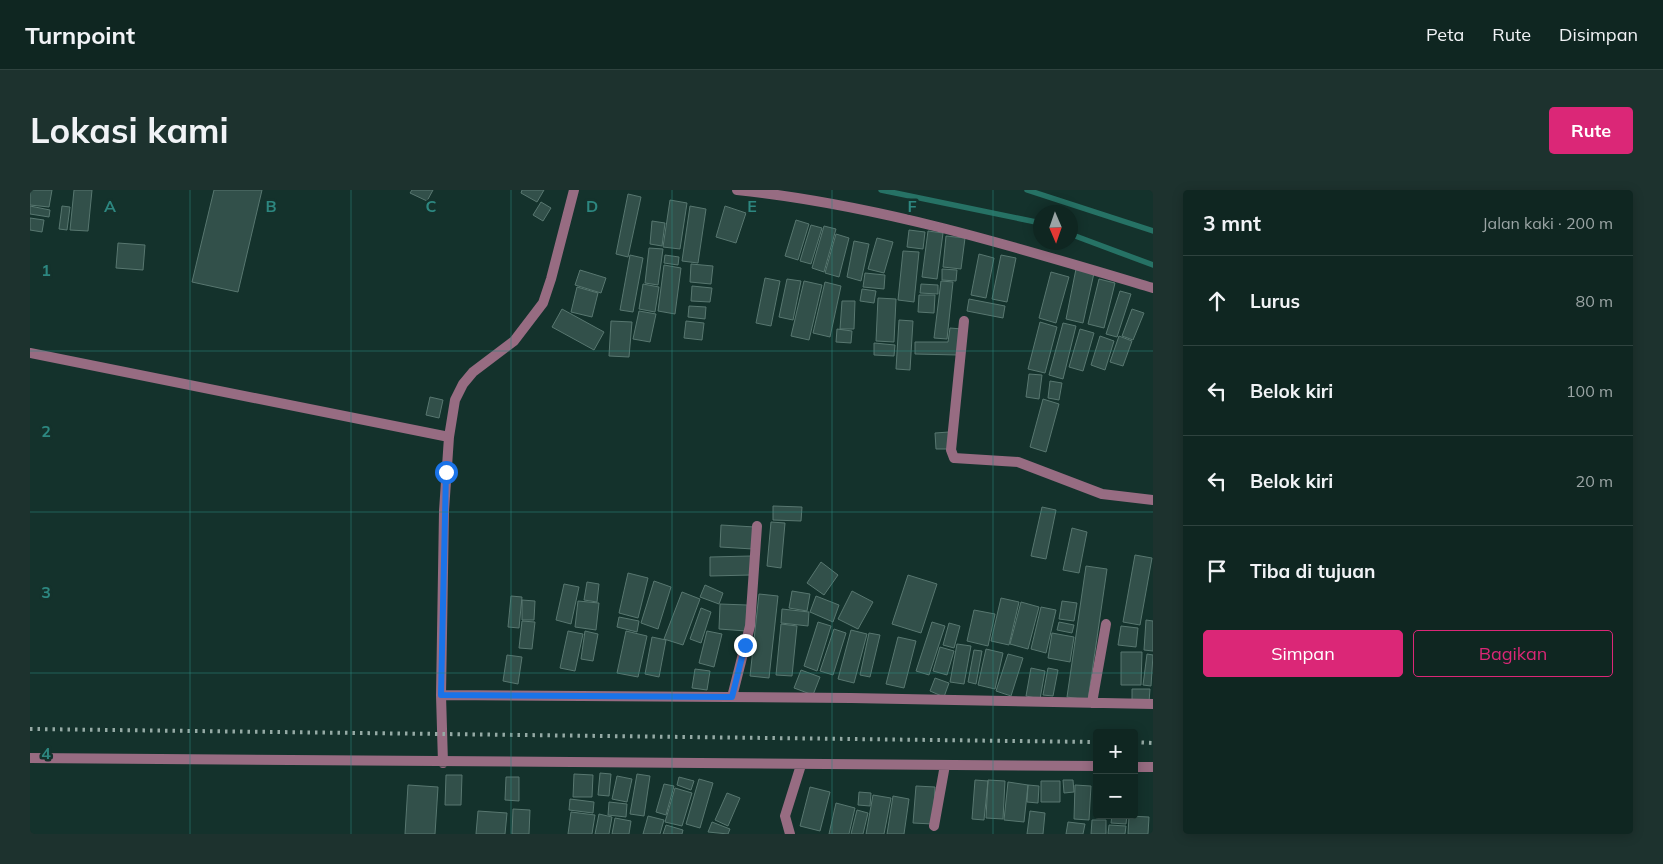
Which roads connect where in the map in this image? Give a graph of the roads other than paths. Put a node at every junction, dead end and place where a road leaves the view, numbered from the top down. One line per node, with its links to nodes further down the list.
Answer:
1 (574, 190): 6 (street)
2 (737, 190): 3 (street)
3 (1153, 288)
4 (964, 321): 7 (street)
5 (30, 353): 6 (street)
6 (449, 437): 10 (street)
7 (1153, 500)
8 (757, 526): 11 (street)
9 (1106, 624): 12 (street)
10 (441, 695): 11 (street); 15 (street)
11 (732, 697): 12 (street)
12 (1092, 703): 13 (street)
13 (1153, 704)
14 (30, 758): 15 (street)
15 (443, 763): 16 (street)
16 (801, 765): 17 (street); 22 (street)
17 (945, 765): 18 (street); 21 (street)
18 (1093, 766)
19 (1138, 767): 20 (street)
20 (1153, 767)
21 (934, 826)
22 (790, 834)

